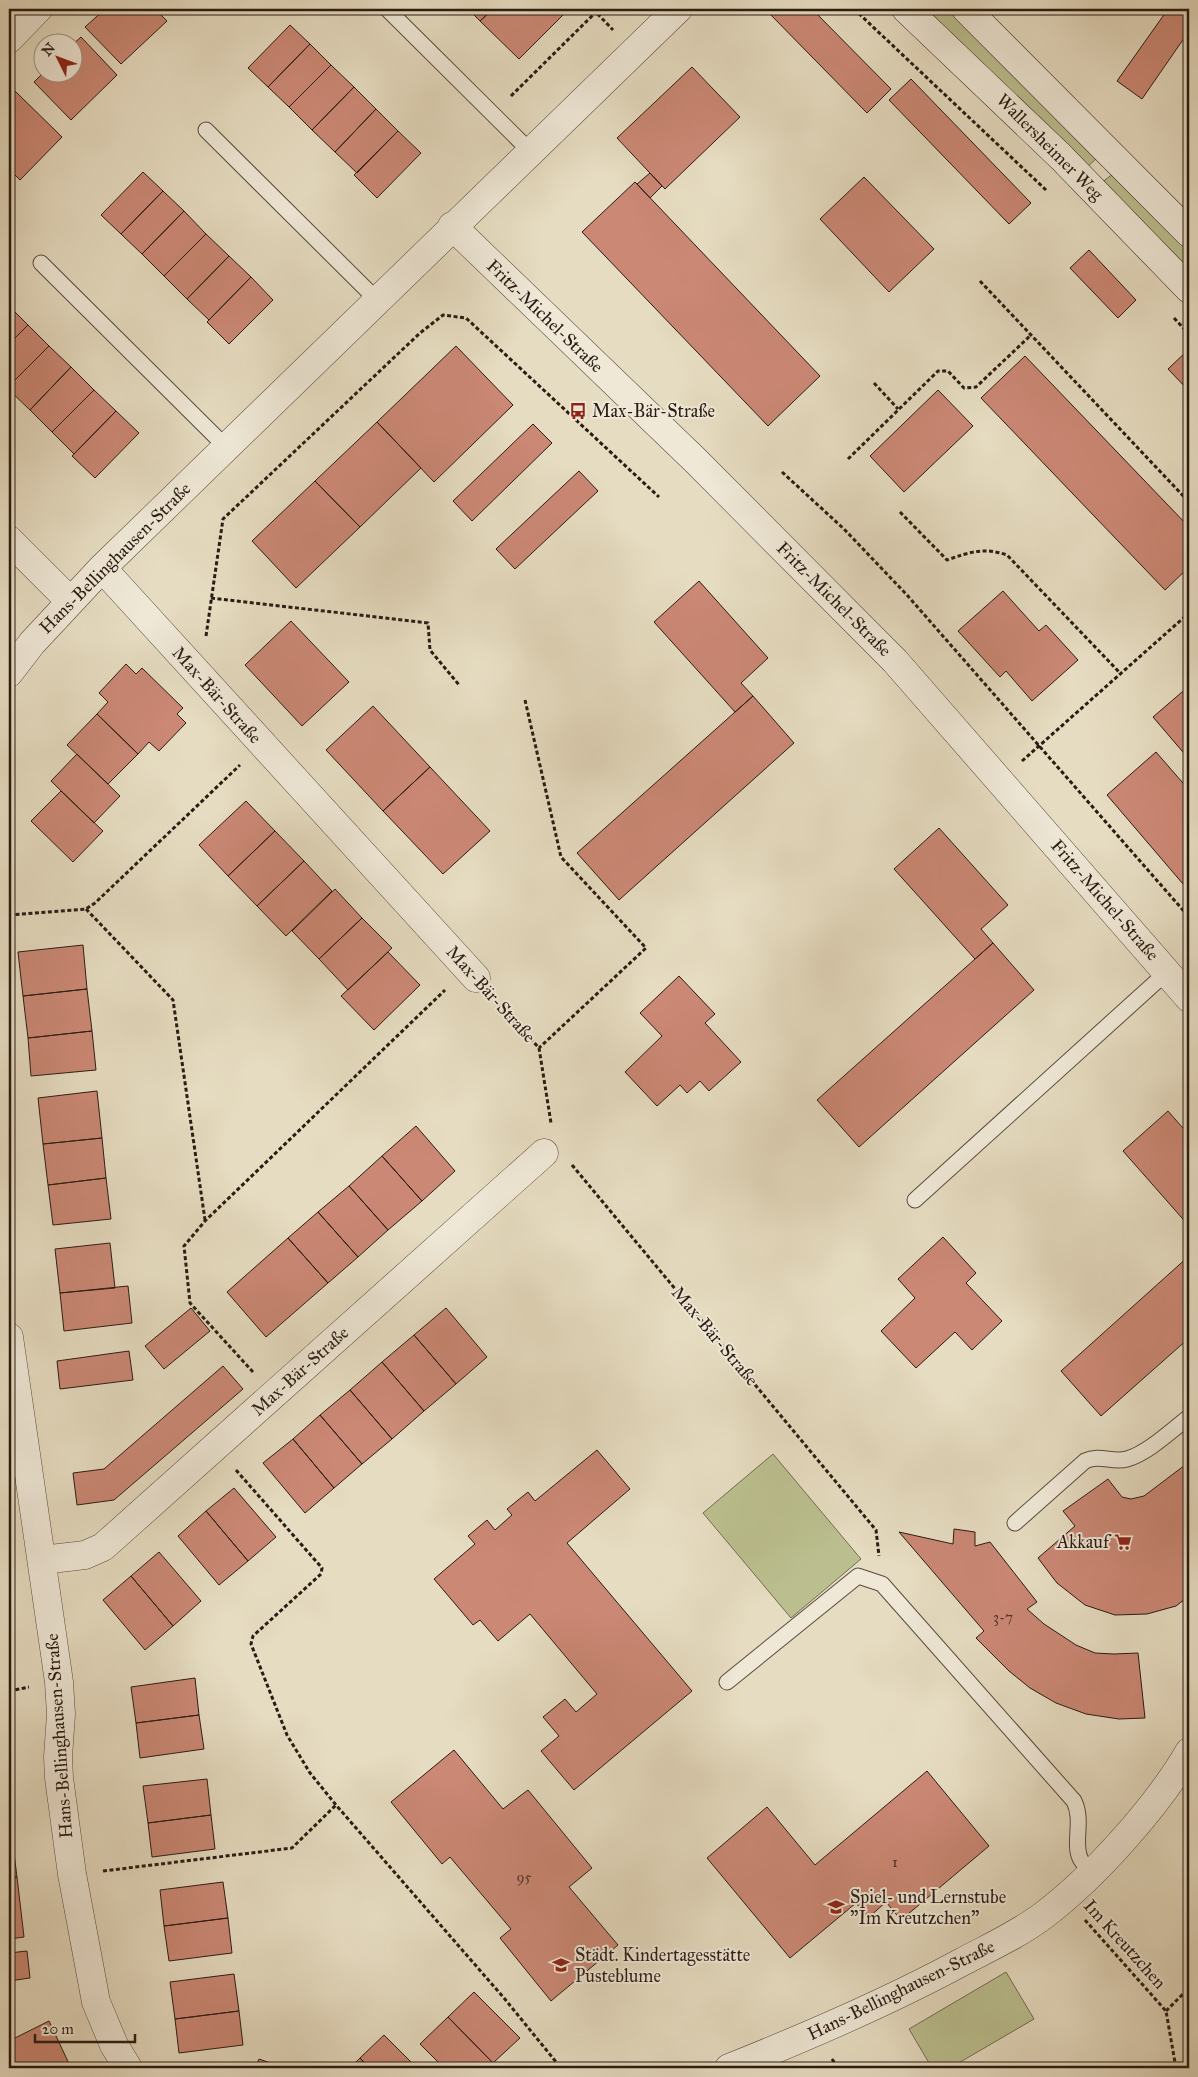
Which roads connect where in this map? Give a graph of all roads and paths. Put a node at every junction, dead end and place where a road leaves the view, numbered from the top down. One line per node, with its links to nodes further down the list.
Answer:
1 (38, 9): 8 (street)
2 (386, 9): 9 (lane)
3 (599, 9): 9 (path)
4 (678, 9): 11 (street, Hans-Bellinghausen-Straße)
5 (854, 9): 12 (path)
6 (906, 9): 17 (street, Wallersheimer Weg)
7 (966, 9): 14 (street)
8 (9, 39)
9 (492, 114): 11 (lane)
10 (206, 130): 18 (lane)
11 (530, 152): 13 (street, Hans-Bellinghausen-Straße)
12 (1053, 196)
13 (452, 226): 18 (street, Hans-Bellinghausen-Straße); 42 (street, Fritz-Michel-Straße)
14 (1189, 233)
15 (41, 262): 24 (lane)
16 (980, 281): 21 (path)
17 (1189, 290)
18 (377, 300): 24 (street, Hans-Bellinghausen-Straße)
19 (1173, 317): 20 (path)
20 (1189, 334)
21 (1031, 335): 23 (path); 28 (path)
22 (874, 383): 23 (path)
23 (898, 409): 25 (path)
24 (226, 447): 31 (street, Hans-Bellinghausen-Straße)
25 (848, 459)
26 (782, 472): 41 (path)
27 (659, 497): 32 (path)
28 (1189, 502)
29 (900, 512): 36 (path)
30 (9, 540): 33 (street)
31 (102, 568): 33 (street, Hans-Bellinghausen-Straße); 37 (street, Max-Bär-Straße)
32 (211, 598): 37 (path); 38 (path)
33 (70, 601): 35 (street, Hans-Bellinghausen-Straße)
34 (1189, 613): 36 (path)
35 (9, 673)
36 (1121, 674): 41 (path)
37 (200, 676): 40 (street, Max-Bär-Straße)
38 (460, 686)
39 (525, 700): 49 (path)
40 (262, 744): 43 (path); 47 (street, Max-Bär-Straße)
41 (1039, 745): 42 (path); 45 (path)
42 (1001, 780): 46 (street, Fritz-Michel-Straße)
43 (86, 909): 44 (path); 53 (path)
44 (9, 916)
45 (1189, 917)
46 (1167, 972): 48 (street, Fritz-Michel-Straße); 52 (lane)
47 (472, 974): 49 (path, Max-Bär-Straße); 53 (path)
48 (1189, 998)
49 (539, 1048): 50 (path, Max-Bär-Straße)
50 (551, 1125)
51 (555, 1156): 55 (street, Max-Bär-Straße); 60 (path, Max-Bär-Straße)
52 (915, 1200)
53 (205, 1221): 55 (path)
54 (9, 1337): 59 (street, Hans-Bellinghausen-Straße)
55 (274, 1395): 57 (street, Max-Bär-Straße)
56 (1189, 1417): 58 (lane)
57 (216, 1447): 59 (street, Max-Bär-Straße); 63 (path)
58 (1015, 1523)
59 (42, 1560): 65 (street, Hans-Bellinghausen-Straße)
60 (882, 1584): 61 (lane); 64 (lane)
61 (727, 1682)
62 (1189, 1752): 64 (street, Hans-Bellinghausen-Straße)
63 (336, 1805): 65 (path); 70 (path)
64 (1092, 1872): 66 (street, Hans-Bellinghausen-Straße)
65 (72, 1874): 69 (street, Hans-Bellinghausen-Straße)
66 (1065, 1897): 68 (path, Im Kreutzchen); 71 (street, Hans-Bellinghausen-Straße)
67 (1189, 1988): 68 (path)
68 (1166, 2011): 72 (path, Im Kreutzchen)
69 (128, 2068)
70 (561, 2068)
71 (729, 2068)
72 (1176, 2068)

